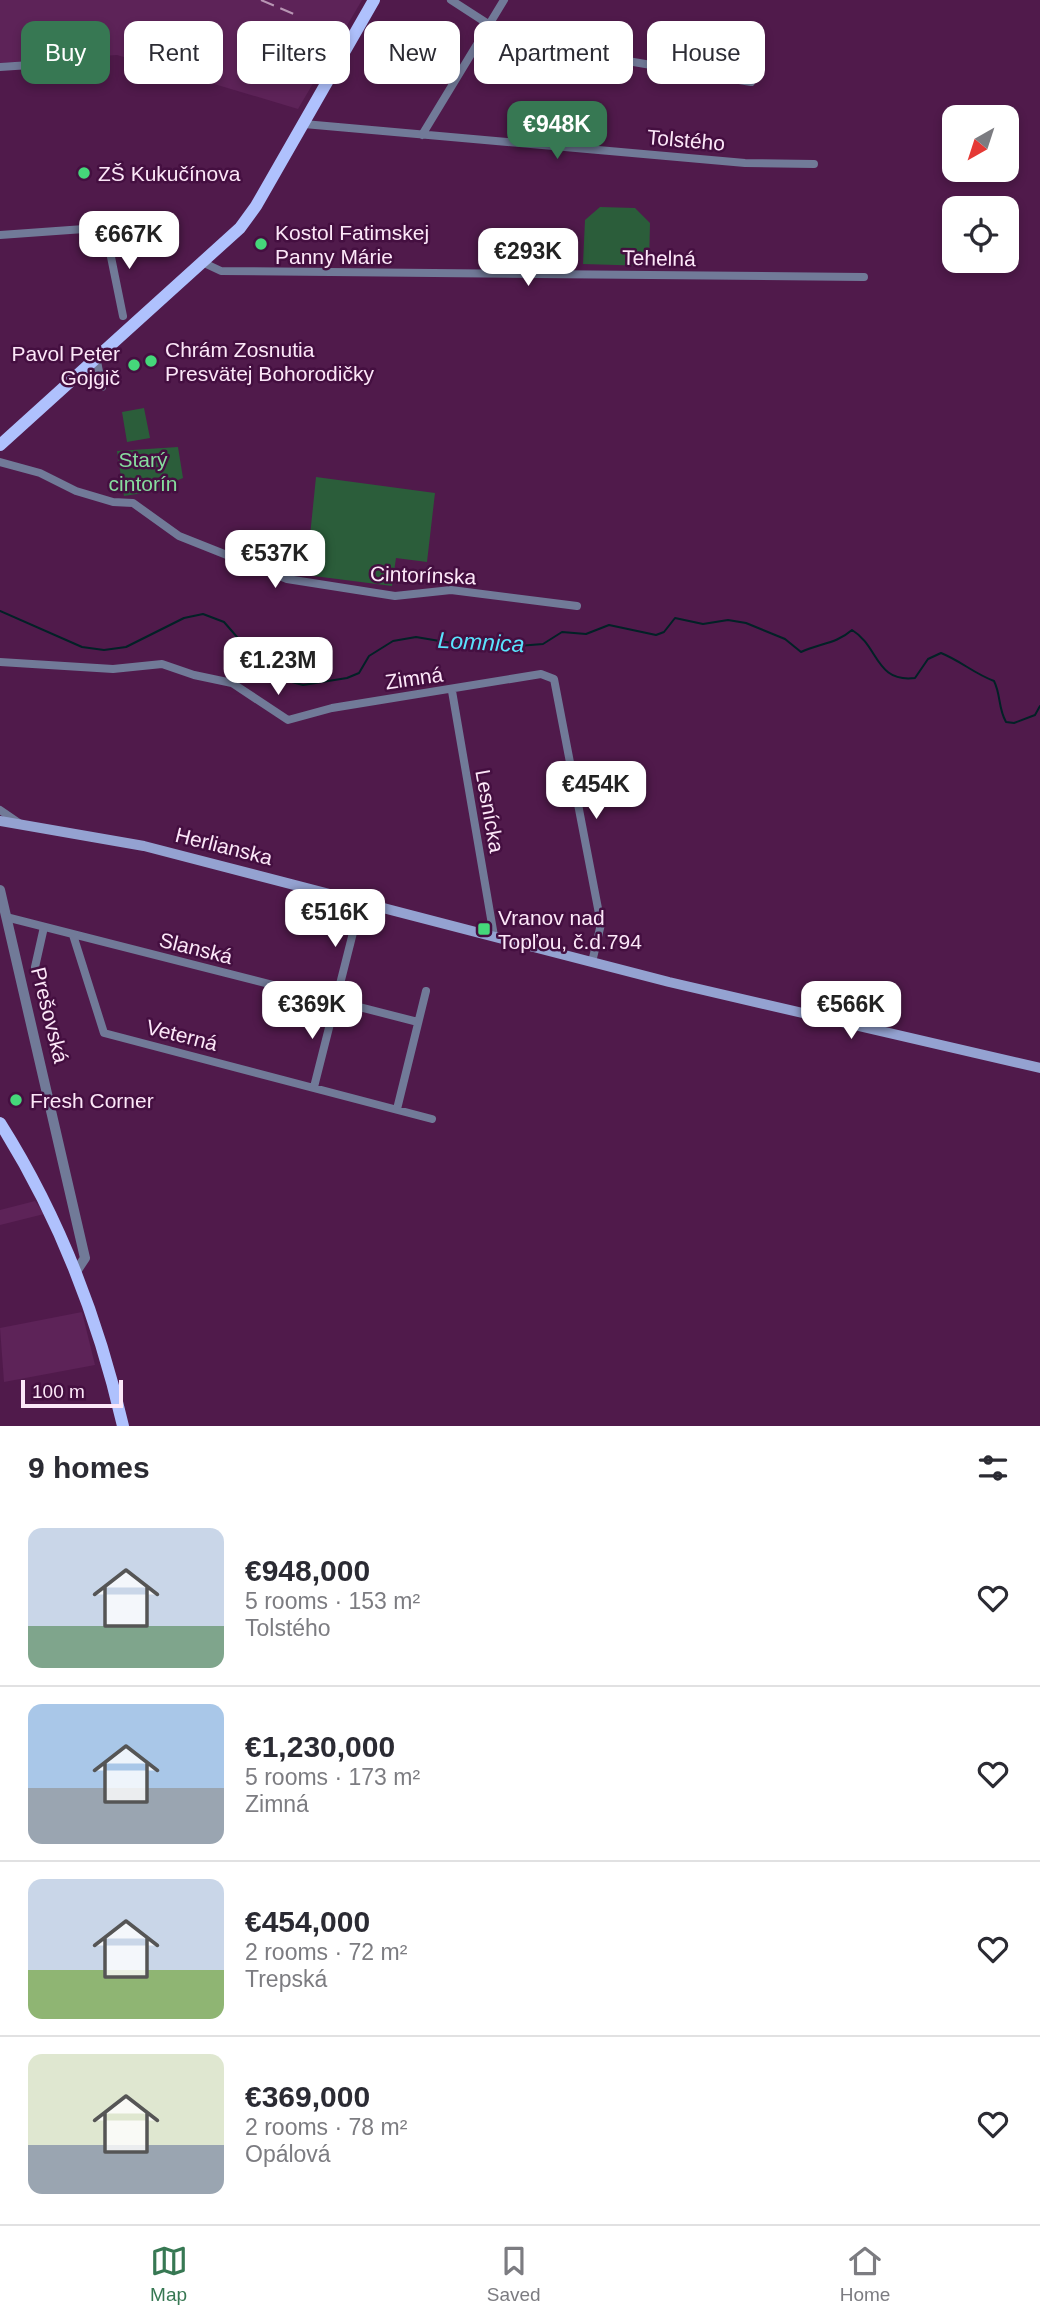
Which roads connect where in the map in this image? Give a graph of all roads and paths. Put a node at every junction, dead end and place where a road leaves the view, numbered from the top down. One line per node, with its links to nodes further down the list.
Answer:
1 (374, 0): 9 (main road)
2 (451, 0): 4 (street)
3 (504, 0): 5 (street)
4 (483, 21)
5 (490, 21)
6 (474, 48): 10 (street)
7 (21, 66): 8 (street)
8 (0, 67)
9 (304, 124): 10 (street, Tolstého); 13 (main road)
10 (422, 135): 11 (street, Tolstého)
11 (814, 164)
12 (0, 235): 15 (street)
13 (204, 262): 14 (street, Tehelná); 16 (main road)
14 (864, 277)
15 (123, 316)
16 (96, 356): 17 (street); 18 (main road)
17 (102, 387)
18 (0, 445)
19 (0, 462): 20 (street, Cintorínska)
20 (577, 606)
21 (0, 662): 22 (street, Zimná)
22 (452, 691): 30 (street, Lesnícka); 31 (street, Zimná)
23 (0, 810): 24 (street)
24 (8, 824): 26 (main road, Herlianska)
25 (0, 890): 27 (street, Prešovská)
26 (361, 901): 30 (main road, Herlianska); 34 (street)
27 (6, 917): 28 (street, Slanská); 41 (street, Prešovská)
28 (44, 927): 29 (street, Slanská); 32 (street)
29 (73, 934): 34 (street, Slanská); 37 (street, Veterná)
30 (494, 936): 31 (main road, Herlianska)
31 (592, 962): 36 (main road, Herlianska)
32 (35, 967)
33 (426, 991): 35 (street)
34 (338, 1002): 35 (street, Slanská); 37 (street)
35 (418, 1022): 38 (street)
36 (1040, 1068)
37 (314, 1087): 38 (street, Veterná)
38 (397, 1109): 39 (street, Veterná)
39 (432, 1119)
40 (0, 1123): 41 (main road)
41 (77, 1270): 42 (main road)
42 (123, 1426)

